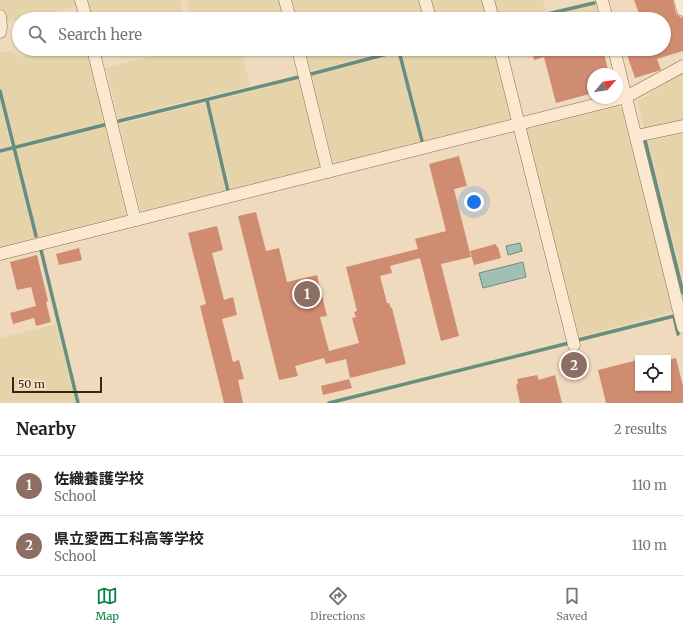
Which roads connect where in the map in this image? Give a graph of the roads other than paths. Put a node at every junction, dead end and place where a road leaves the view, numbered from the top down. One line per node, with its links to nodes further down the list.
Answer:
1 (81, 0): 8 (street)
2 (286, 0): 9 (street)
3 (425, 0): 10 (street)
4 (488, 0): 11 (street)
5 (602, 0): 12 (street)
6 (680, 0): 7 (street)
7 (683, 10)
8 (84, 12)
9 (289, 12)
10 (428, 12)
11 (491, 12)
12 (605, 12)
13 (0, 16): 14 (street)
14 (0, 32)
15 (95, 56): 25 (street)
16 (300, 56): 24 (street)
17 (502, 56): 21 (street)
18 (616, 56): 20 (street)
19 (683, 66): 20 (street)
20 (626, 97): 21 (street); 23 (street)
21 (519, 124): 24 (street); 28 (street)
22 (683, 126): 23 (street)
23 (636, 136): 27 (street)
24 (328, 172): 25 (street)
25 (135, 220): 26 (street)
26 (0, 254)
27 (683, 327)
28 (574, 345)

